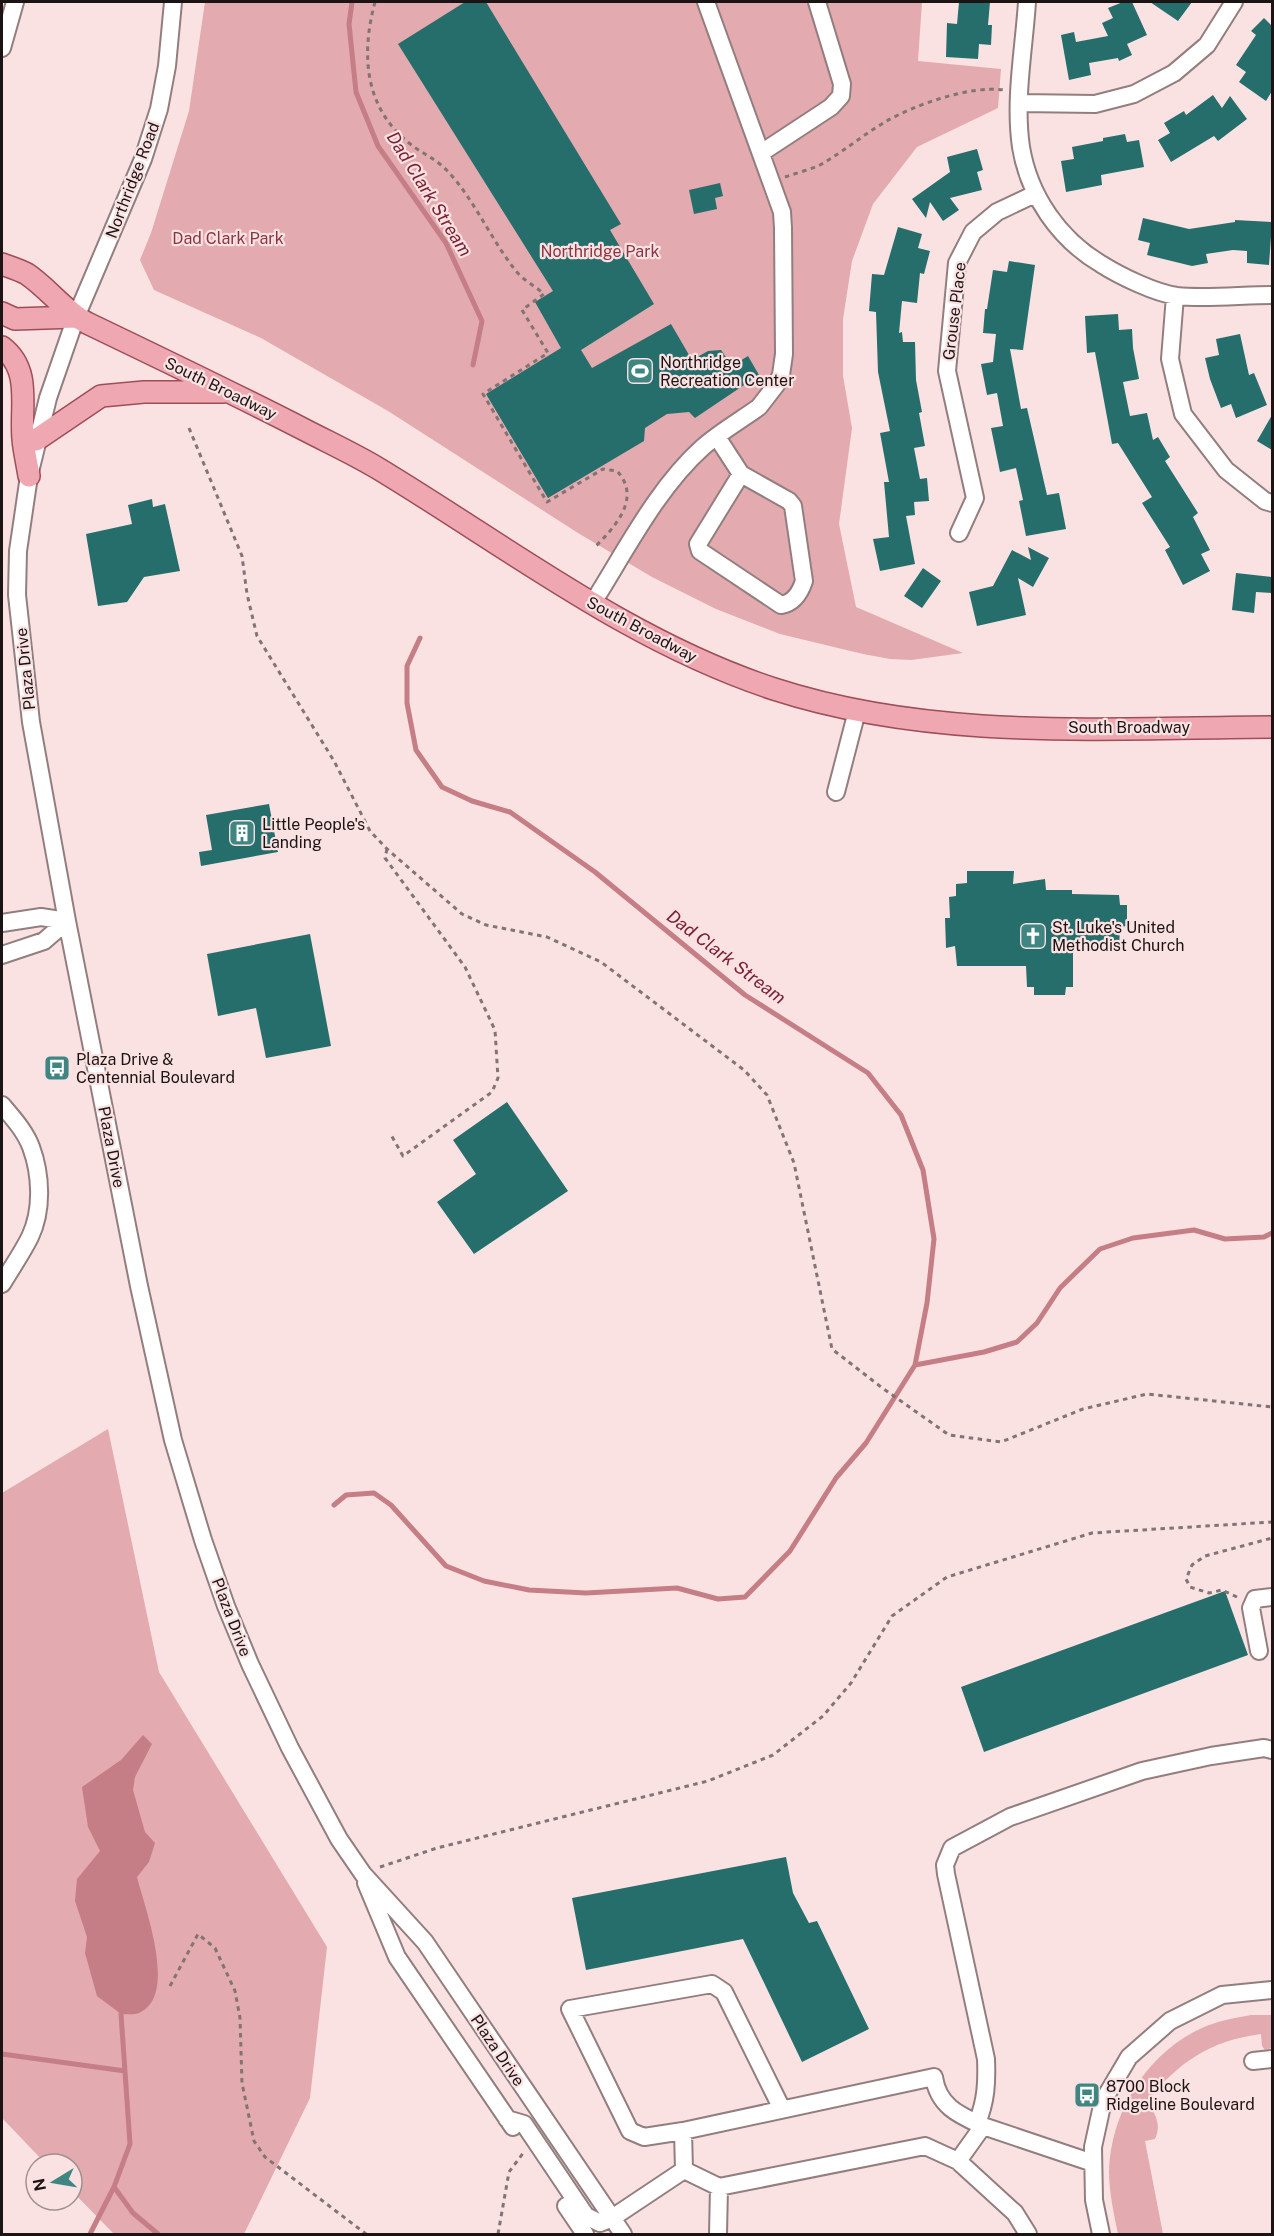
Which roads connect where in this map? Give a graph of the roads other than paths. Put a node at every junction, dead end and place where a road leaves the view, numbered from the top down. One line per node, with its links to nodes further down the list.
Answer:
1 (15, 2): 7 (street)
2 (173, 2): 15 (street, Northridge Road)
3 (706, 2): 9 (street)
4 (817, 2): 9 (street)
5 (1028, 2): 8 (street)
6 (1234, 2): 8 (street)
7 (2, 48)
8 (1020, 97): 10 (street)
9 (761, 153): 18 (street)
10 (1035, 194): 13 (street); 23 (street, Grouse Place)
11 (2, 264): 15 (main road, South Broadway)
12 (1272, 295): 13 (street)
13 (1175, 296): 22 (street)
14 (2, 314): 15 (main road, South Broadway)
15 (76, 317): 17 (main road, South Broadway); 19 (street, Plaza Drive)
16 (2, 347): 21 (main road)
17 (229, 392): 19 (main road); 24 (main road, South Broadway)
18 (717, 437): 20 (street); 24 (street)
19 (36, 440): 21 (street, Plaza Drive)
20 (741, 474): 20 (street)
21 (29, 476): 28 (street, Plaza Drive)
22 (1272, 503)
23 (959, 533)
24 (592, 604): 25 (main road, South Broadway)
25 (857, 711): 26 (main road, South Broadway); 27 (street)
26 (1272, 727)
27 (836, 792)
28 (67, 921): 29 (street); 30 (street); 36 (street, Plaza Drive)
29 (2, 923)
30 (2, 955)
31 (2, 1106): 32 (street)
32 (2, 1284)
33 (1272, 1597): 34 (street)
34 (1259, 1651)
35 (1272, 1750): 42 (street)
36 (363, 1874): 41 (street, Plaza Drive); 48 (street, Plaza Drive)
37 (1272, 1990): 45 (street)
38 (1272, 2059): 39 (street)
39 (1252, 2061)
40 (782, 2109): 42 (street); 43 (street); 43 (street)
41 (507, 2119): 48 (street); 49 (street, Plaza Drive)
42 (980, 2125): 44 (street); 45 (street)
43 (683, 2131): 46 (street)
44 (958, 2161): 47 (street); 52 (street)
45 (1093, 2163): 53 (street)
46 (684, 2170): 47 (street); 48 (street)
47 (719, 2187): 51 (street)
48 (612, 2218): 50 (street, Plaza Drive)
49 (585, 2235)
50 (623, 2235)
51 (718, 2235)
52 (1028, 2235)
53 (1101, 2235)

